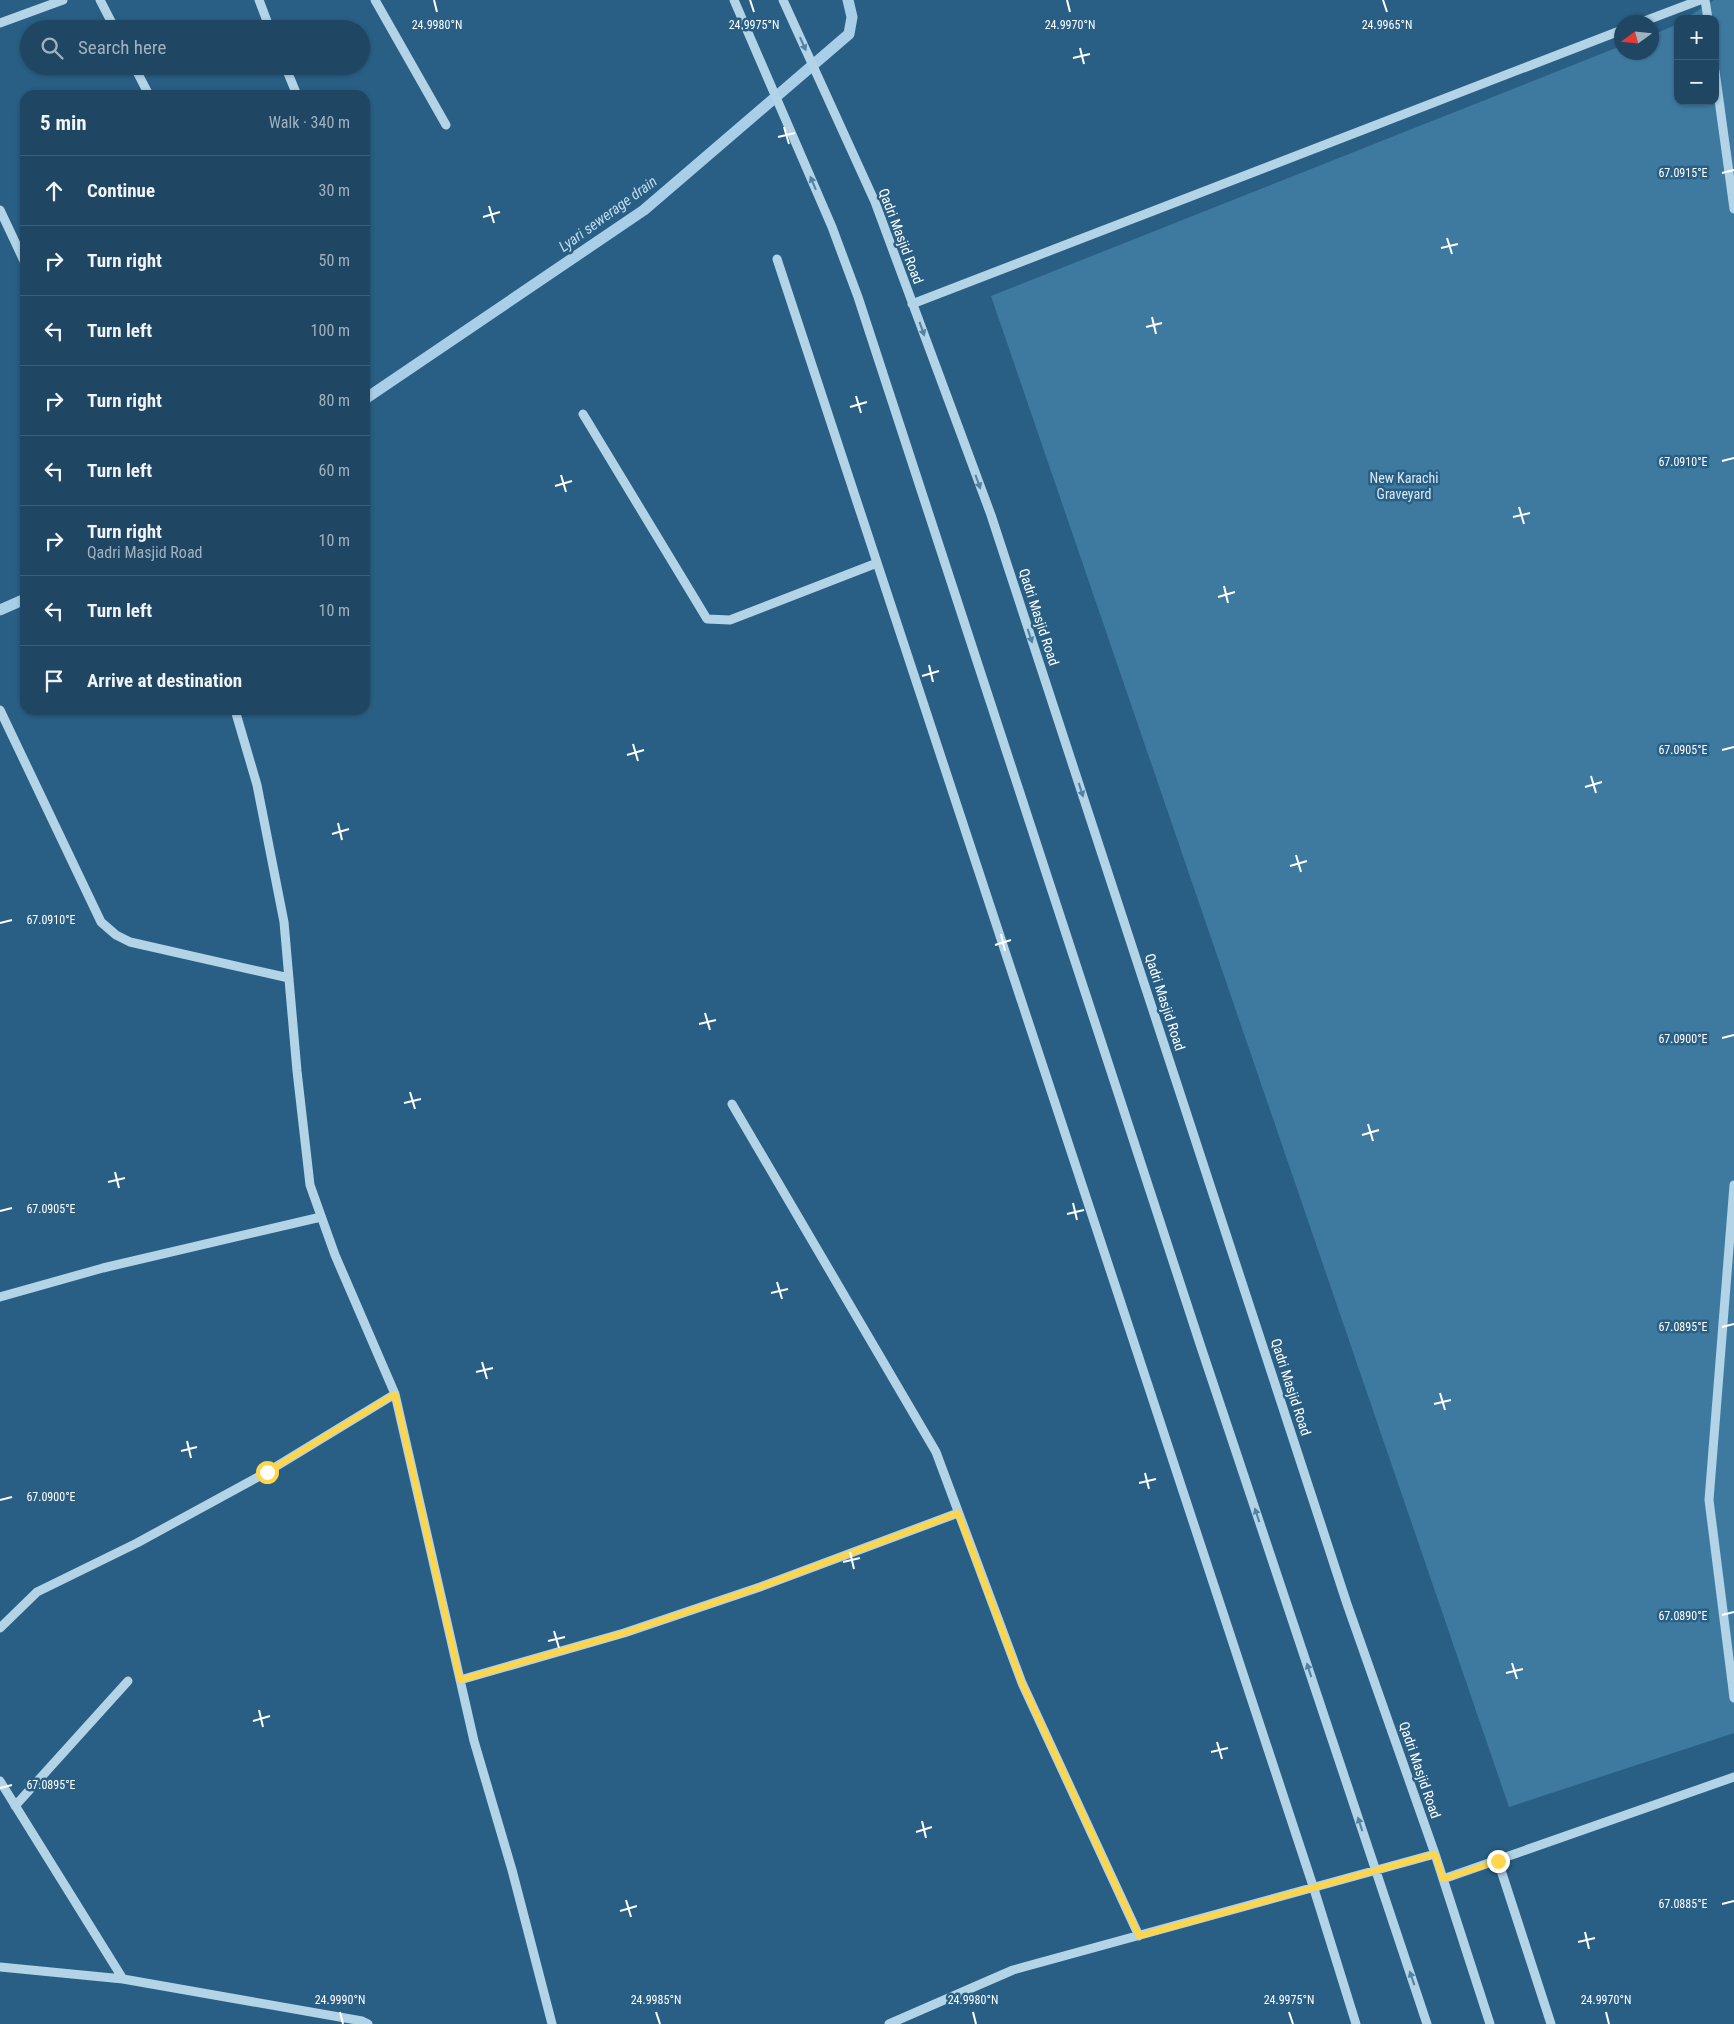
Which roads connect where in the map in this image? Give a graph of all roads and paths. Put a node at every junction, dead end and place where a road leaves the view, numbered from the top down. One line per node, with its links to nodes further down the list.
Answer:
1 (63, 0): 13 (street)
2 (100, 0): 11 (street)
3 (259, 0): 12 (street)
4 (375, 0): 20 (street)
5 (734, 0): 46 (street, one-way to 5)
6 (783, 0): 25 (street, Qadri Masjid Road, one-way to 25)
7 (1700, 0): 10 (street)
8 (1706, 0): 9 (street)
9 (1708, 15)
10 (1659, 16)
11 (110, 20)
12 (267, 20)
13 (0, 23)
14 (1614, 33): 25 (street)
15 (139, 75): 17 (street)
16 (289, 75): 18 (street)
17 (146, 90)
18 (295, 90)
19 (1719, 101): 21 (street)
20 (446, 125)
21 (1734, 208)
22 (0, 210): 23 (street)
23 (20, 252)
24 (778, 259): 27 (street)
25 (912, 304): 44 (street, Qadri Masjid Road, one-way to 44)
26 (583, 414): 27 (street)
27 (877, 563): 48 (street)
28 (0, 710): 30 (street)
29 (236, 715): 30 (street)
30 (289, 978): 33 (street)
31 (732, 1104): 36 (street)
32 (1734, 1185): 40 (street)
33 (321, 1216): 34 (street); 35 (street)
34 (0, 1297)
35 (395, 1394): 37 (street); 38 (street)
36 (958, 1513): 38 (street); 49 (street)
37 (0, 1628)
38 (460, 1680): 53 (street)
39 (128, 1681): 43 (street)
40 (1734, 1698)
41 (1734, 1778): 45 (street)
42 (0, 1781): 43 (street)
43 (16, 1806): 51 (street)
44 (1435, 1854): 46 (street); 47 (street, Qadri Masjid Road)
45 (1498, 1861): 47 (street); 58 (street)
46 (1376, 1871): 48 (street); 56 (street, one-way to 46)
47 (1443, 1879): 57 (street, Qadri Masjid Road)
48 (1314, 1889): 49 (street); 55 (street)
49 (1139, 1936): 54 (street)
50 (0, 1966): 51 (street)
51 (123, 1979): 52 (street)
52 (368, 2024)
53 (552, 2024)
54 (889, 2024)
55 (1356, 2024)
56 (1427, 2024)
57 (1490, 2024)
58 (1551, 2024)

